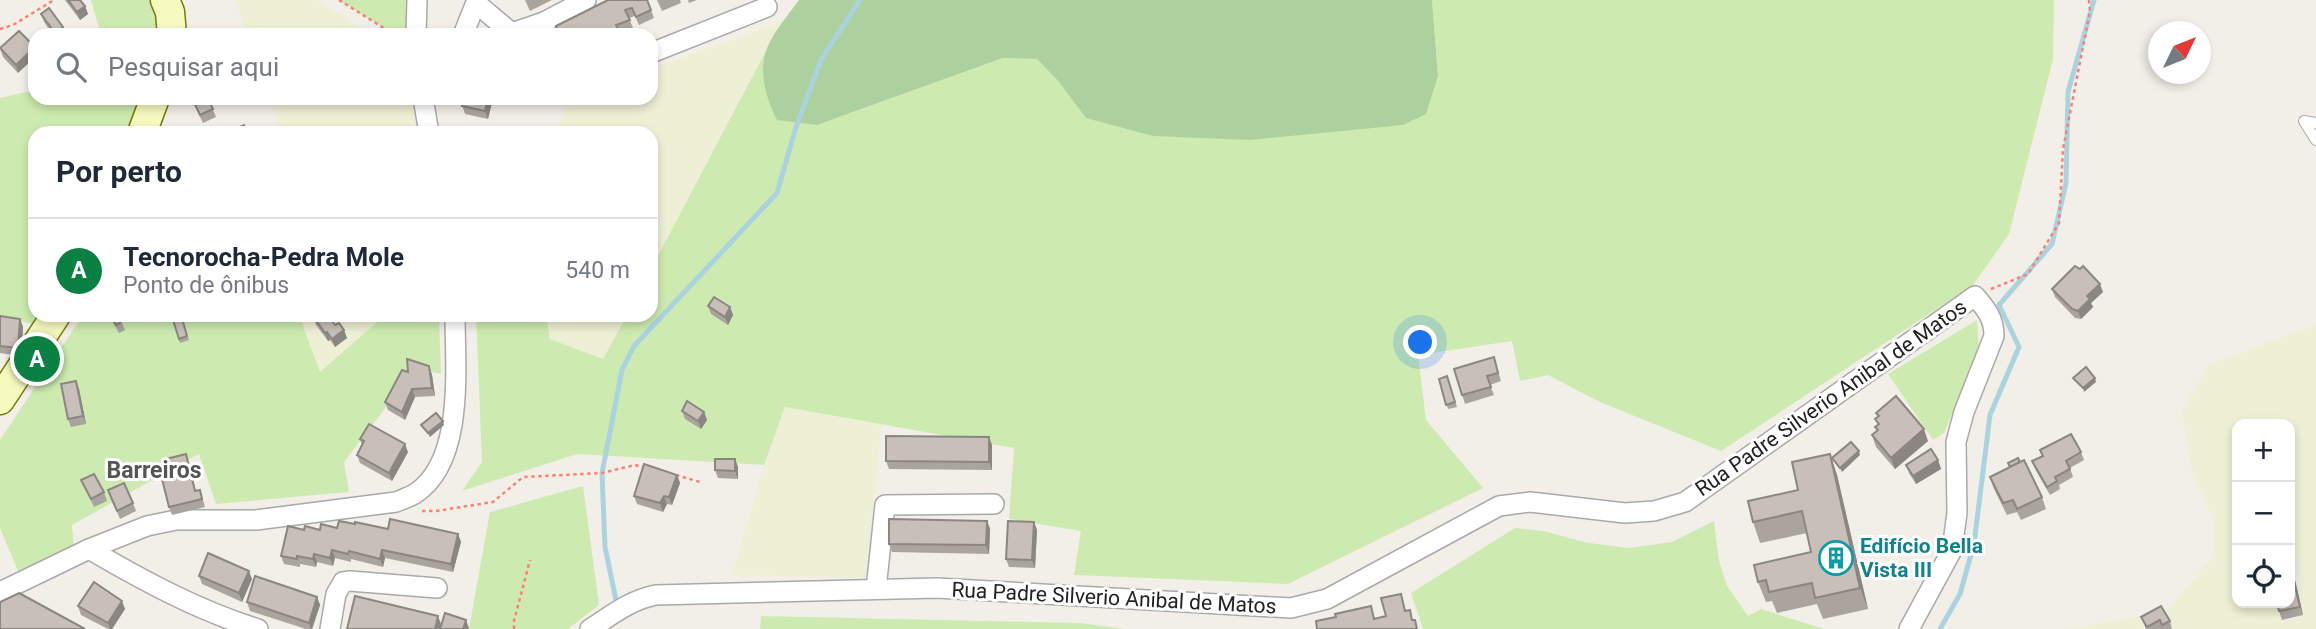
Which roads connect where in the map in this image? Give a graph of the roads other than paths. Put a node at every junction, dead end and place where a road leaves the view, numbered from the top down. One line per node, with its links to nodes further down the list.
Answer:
1 (165, 0): 6 (main road)
2 (417, 0): 7 (street)
3 (586, 0): 10 (street)
4 (477, 1): 8 (street); 9 (street)
5 (766, 7): 11 (street)
6 (171, 28)
7 (416, 28)
8 (466, 28)
9 (506, 28)
10 (528, 28)
11 (658, 50)
12 (152, 105): 16 (main road)
13 (424, 105): 17 (street)
14 (437, 105): 18 (street)
15 (2316, 123): 19 (lane)
16 (145, 126)
17 (427, 126)
18 (430, 126)
19 (2316, 141)
20 (51, 322): 22 (main road)
21 (455, 322): 24 (street)
22 (0, 400)
23 (994, 503): 26 (street)
24 (89, 549): 27 (street); 28 (street)
25 (437, 588): 29 (street)
26 (876, 589): 30 (street, Rua Padre Silverio Anibal de Matos); 31 (street, Rua Padre Silverio Anibal de Matos)
27 (0, 592)
28 (258, 629)
29 (330, 629)
30 (590, 629)
31 (1909, 629)

